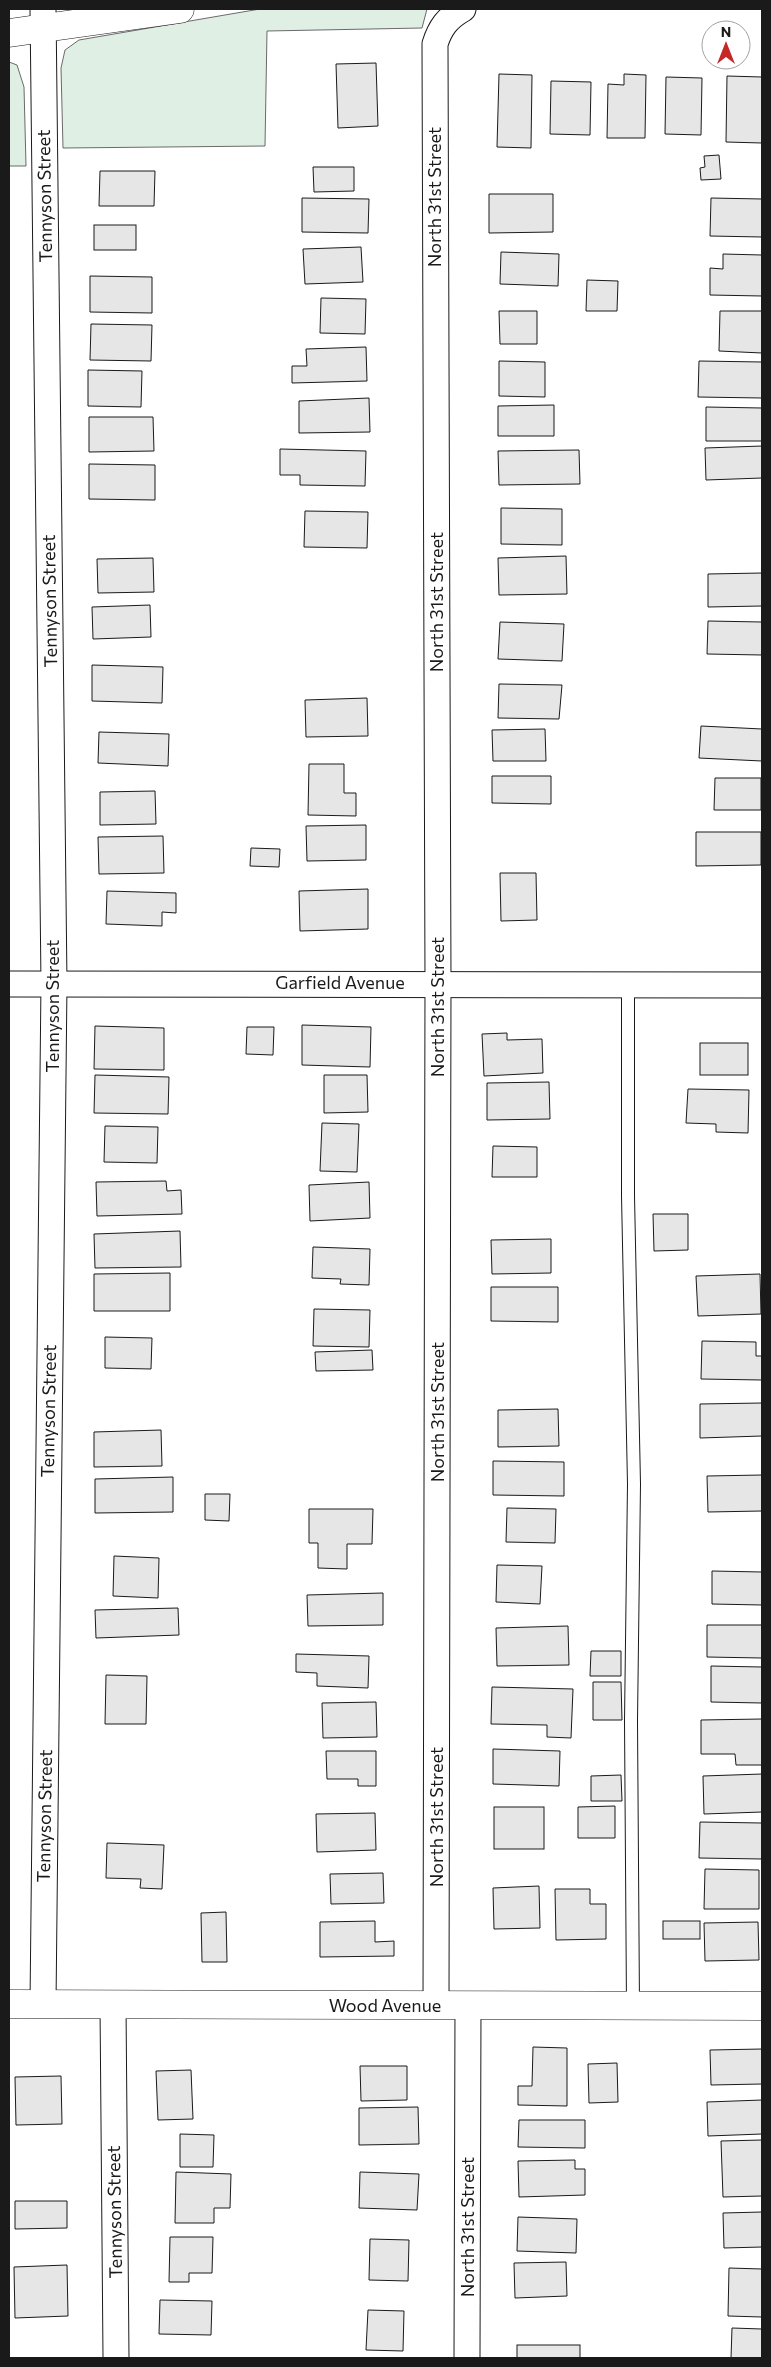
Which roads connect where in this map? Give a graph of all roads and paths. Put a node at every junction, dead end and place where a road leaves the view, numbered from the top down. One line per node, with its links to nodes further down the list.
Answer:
1 (180, 9): 3 (street)
2 (458, 12): 5 (street, North 31st Street)
3 (43, 19): 4 (street); 7 (street, Tennyson Street)
4 (9, 33)
5 (438, 983): 7 (street, Garfield Avenue); 8 (street, Garfield Avenue); 13 (street, North 31st Street)
6 (9, 984): 7 (street, Garfield Avenue)
7 (54, 984): 11 (street, Tennyson Street)
8 (628, 984): 9 (street, Garfield Avenue); 15 (lane)
9 (762, 985)
10 (9, 2004): 11 (street, Wood Avenue)
11 (43, 2004): 12 (street, Wood Avenue)
12 (113, 2006): 13 (street, Wood Avenue); 17 (street, Tennyson Street)
13 (436, 2006): 14 (street, Wood Avenue)
14 (468, 2006): 15 (street, Wood Avenue); 18 (street, North 31st Street)
15 (633, 2006): 16 (street, Wood Avenue)
16 (762, 2006)
17 (116, 2358)
18 (467, 2358)

